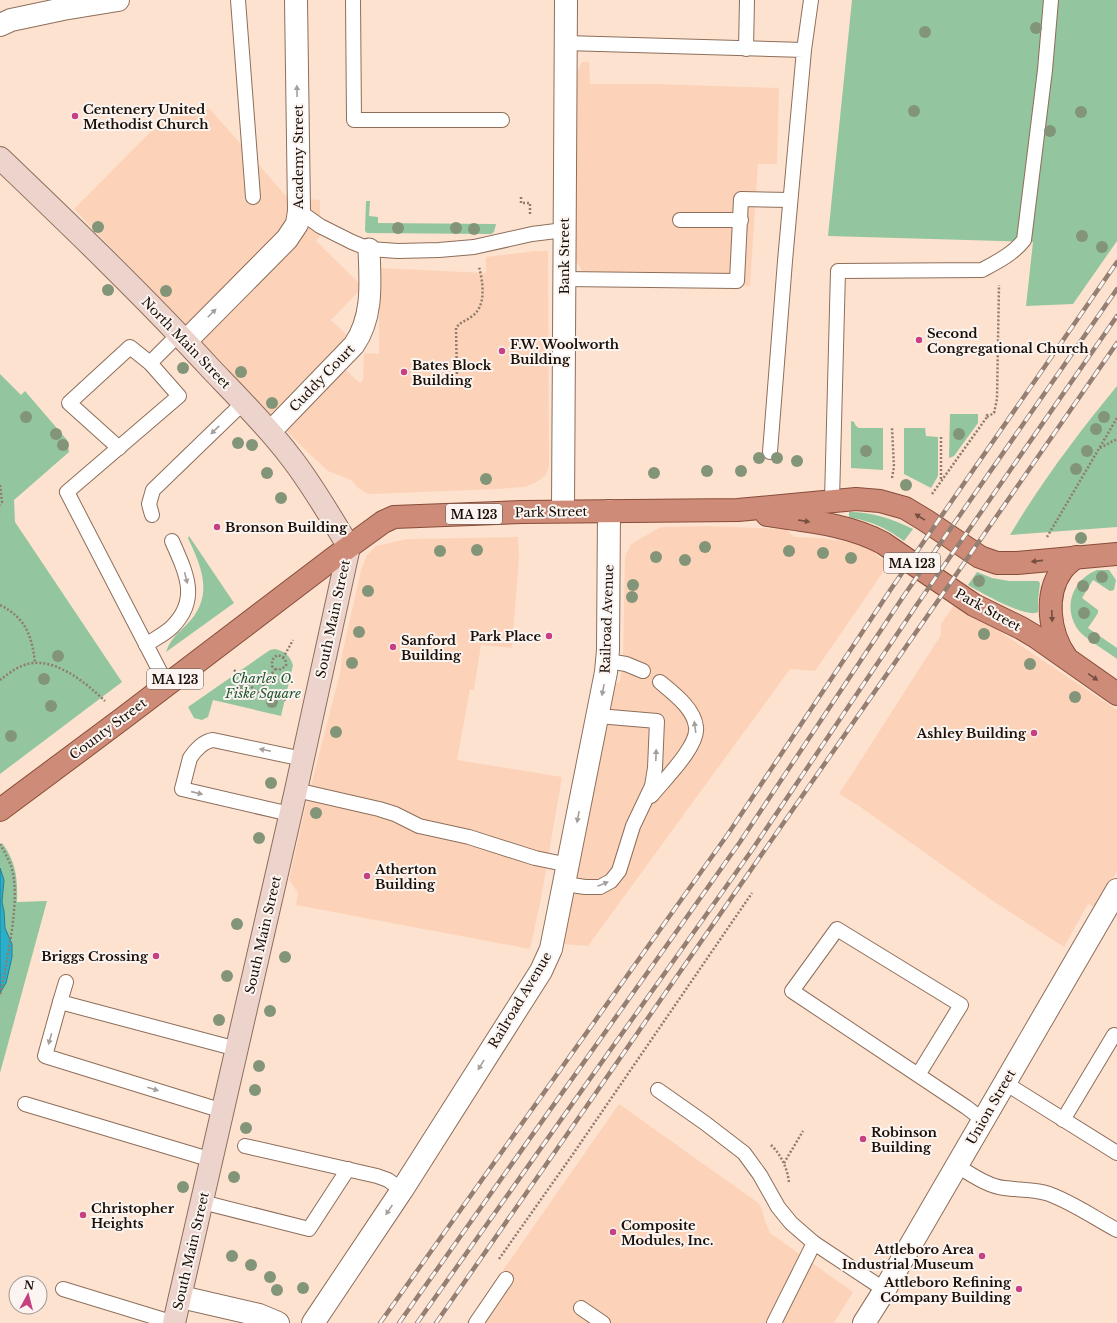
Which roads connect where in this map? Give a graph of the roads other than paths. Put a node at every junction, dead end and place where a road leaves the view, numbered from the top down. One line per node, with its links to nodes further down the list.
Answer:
1 (118, 0): 9 (street)
2 (238, 0): 15 (lane)
3 (296, 0): 17 (street, Academy Street, one-way to 3)
4 (353, 0): 13 (lane)
5 (566, 0): 10 (street, Bank Street)
6 (747, 0): 11 (lane)
7 (811, 0): 12 (lane)
8 (1051, 0): 29 (lane)
9 (0, 25)
10 (565, 43): 11 (lane); 20 (street, Bank Street)
11 (746, 49): 12 (lane)
12 (804, 50): 16 (lane)
13 (502, 120)
14 (0, 158): 23 (main road, North Main Street)
15 (254, 197)
16 (790, 200): 19 (lane); 28 (lane)
17 (298, 211): 21 (lane); 23 (street, Academy Street, one-way to 17)
18 (680, 220): 19 (lane)
19 (741, 220): 22 (lane)
20 (564, 230): 21 (lane); 22 (street, Bank Street)
21 (369, 249): 26 (street, Cuddy Court)
22 (564, 279): 31 (street, Bank Street)
23 (182, 337): 24 (lane); 25 (main road, North Main Street)
24 (150, 363): 27 (lane); 27 (lane)
25 (243, 403): 26 (main road, North Main Street); 33 (lane, one-way to 33)
26 (270, 432): 35 (main road, North Main Street)
27 (118, 448): 38 (lane)
28 (770, 452)
29 (832, 500): 30 (highway, Park Street / MA 123); 37 (highway, Park Street / MA 123, one-way to 29)
30 (738, 510): 32 (highway, Park Street / MA 123); 39 (highway, Park Street / MA 123, one-way to 39)
31 (563, 511): 32 (highway, Park Street / MA 123); 35 (highway, Park Street / MA 123)
32 (609, 511): 40 (street, Railroad Avenue)
33 (152, 515)
34 (172, 541): 38 (lane, one-way to 38)
35 (349, 547): 43 (highway, County Street / MA 123); 46 (main road, South Main Street)
36 (1117, 554): 37 (highway, Park Street / MA 123)
37 (1076, 557): 39 (highway, one-way to 39)
38 (146, 645): 43 (lane)
39 (1069, 660): 44 (highway, Park Street / MA 123, one-way to 44)
40 (608, 661): 41 (lane); 45 (street, Railroad Avenue, one-way to 45)
41 (643, 671)
42 (660, 682): 48 (lane, one-way to 42)
43 (167, 685): 49 (highway, County Street / MA 123)
44 (1117, 694)
45 (598, 716): 48 (lane, one-way to 45); 51 (street, Railroad Avenue, one-way to 51)
46 (303, 759): 47 (main road, South Main Street); 50 (lane, one-way to 50)
47 (296, 790): 50 (main road, South Main Street); 51 (lane)
48 (644, 804): 51 (lane, one-way to 48)
49 (0, 810)
50 (290, 814): 56 (main road, South Main Street)
51 (567, 874): 69 (street, Railroad Avenue, one-way to 69)
52 (1116, 896): 58 (street, Union Street)
53 (66, 982): 54 (lane)
54 (60, 1002): 56 (lane); 61 (lane, one-way to 61)
55 (1117, 1037): 63 (lane)
56 (237, 1049): 61 (main road, South Main Street)
57 (918, 1075): 57 (lane); 62 (lane)
58 (1005, 1083): 62 (street, Union Street); 63 (lane)
59 (658, 1090): 72 (lane)
60 (25, 1104): 66 (lane)
61 (223, 1111): 66 (main road, South Main Street)
62 (983, 1120): 67 (street, Union Street)
63 (1064, 1120): 65 (lane)
64 (245, 1146): 68 (lane)
65 (1117, 1153)
66 (212, 1160): 70 (main road, South Main Street)
67 (957, 1166): 71 (lane); 75 (street, Union Street)
68 (348, 1169): 69 (lane); 70 (lane)
69 (402, 1190): 80 (street, Railroad Avenue, one-way to 80)
70 (202, 1202): 76 (main road, South Main Street)
71 (1117, 1230)
72 (814, 1244): 75 (lane); 83 (lane)
73 (506, 1279): 81 (lane)
74 (63, 1289): 78 (lane)
75 (884, 1290): 84 (street, Union Street)
76 (180, 1297): 78 (main road, South Main Street); 79 (street)
77 (581, 1308): 82 (lane)
78 (174, 1323)
79 (278, 1323)
80 (313, 1323)
81 (476, 1323)
82 (603, 1323)
83 (774, 1323)
84 (864, 1323)

